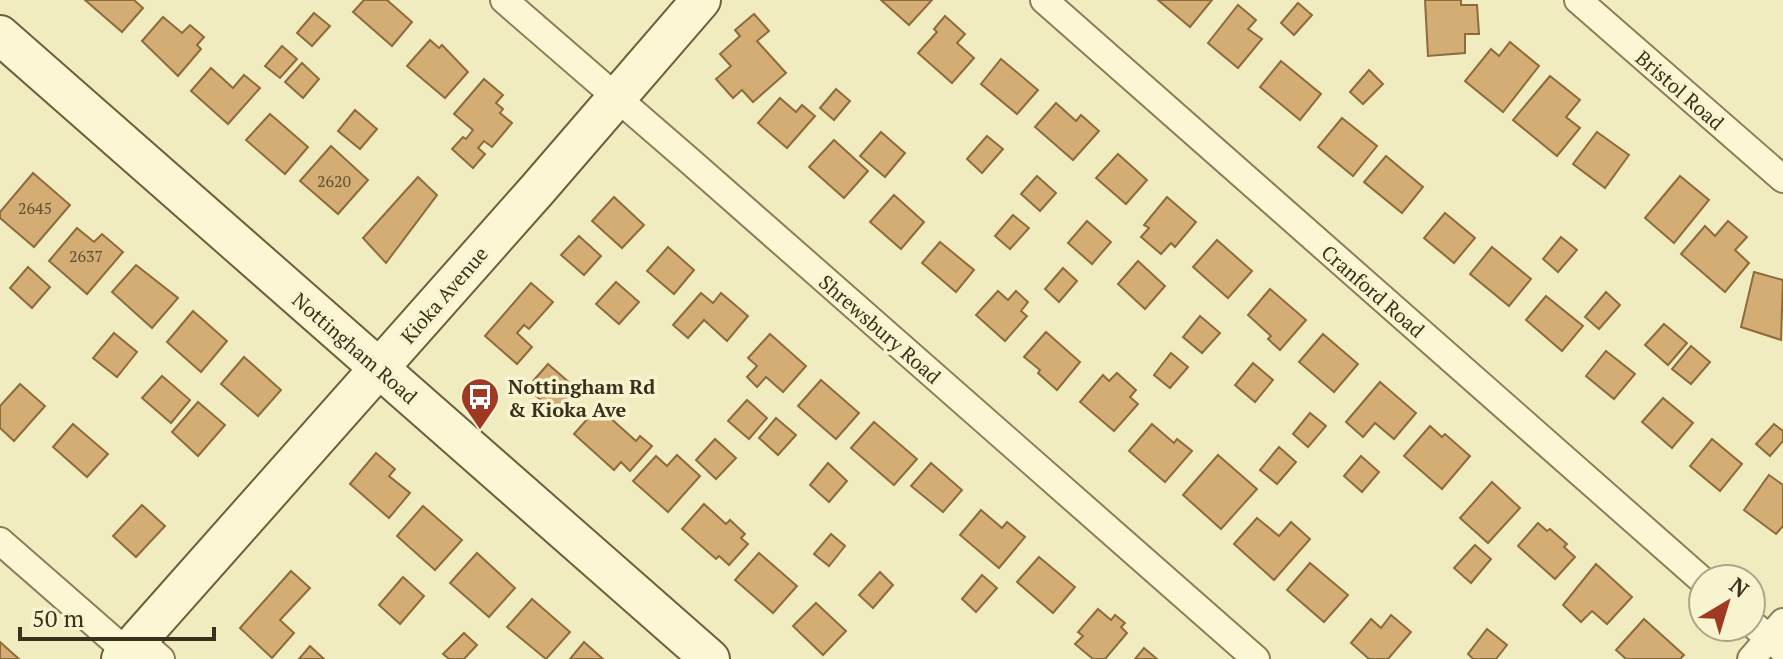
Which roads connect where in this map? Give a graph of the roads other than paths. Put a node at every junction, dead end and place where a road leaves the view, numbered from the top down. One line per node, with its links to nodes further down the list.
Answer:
1 (504, 0): 6 (street, Shrewsbury Road)
2 (701, 0): 6 (street, Kioka Avenue)
3 (1044, 0): 10 (street, Cranford Road)
4 (1578, 0): 7 (street, Bristol Road)
5 (0, 35): 8 (street, Nottingham Road)
6 (617, 98): 8 (street, Kioka Avenue); 14 (street, Shrewsbury Road)
7 (1783, 179)
8 (379, 369): 12 (street, Kioka Avenue); 13 (street, Nottingham Road)
9 (0, 541): 12 (street)
10 (1687, 567)
11 (1771, 633): 15 (street)
12 (137, 652)
13 (710, 659)
14 (1256, 659)
15 (1751, 659)

